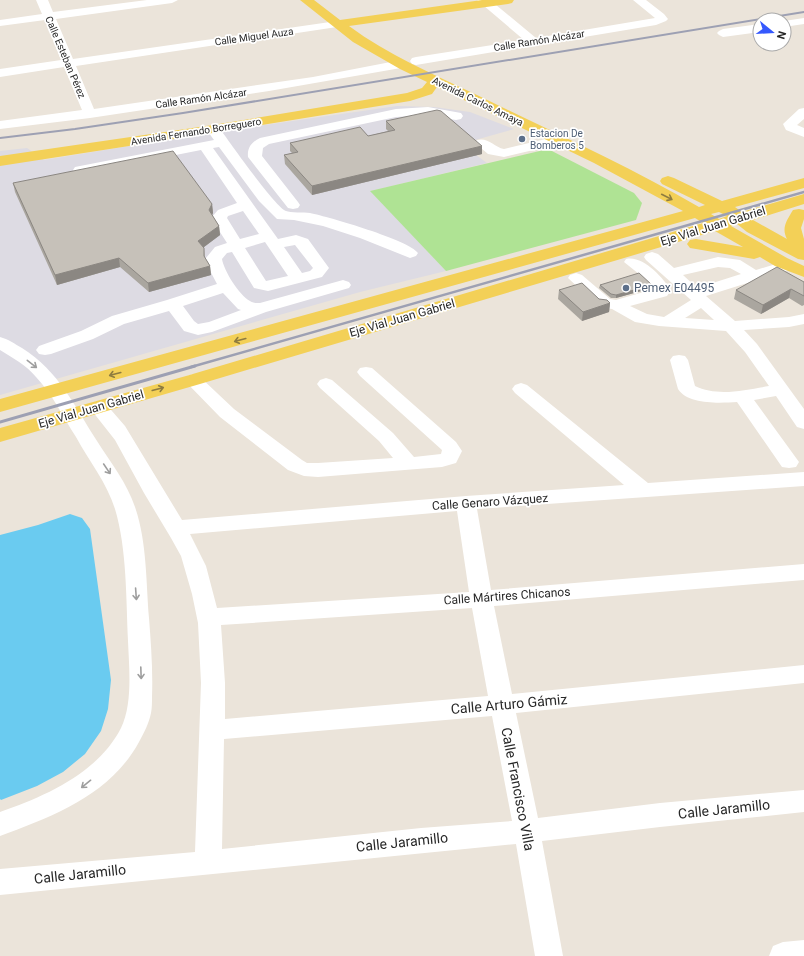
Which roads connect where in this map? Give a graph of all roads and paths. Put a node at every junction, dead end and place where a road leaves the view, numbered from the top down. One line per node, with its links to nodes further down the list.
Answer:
1 (42, 0): 8 (street, Calle Esteban Pérez)
2 (172, 0): 8 (street)
3 (306, 0): 13 (main road, Avenida Carlos Amaya)
4 (323, 0): 10 (main road, Avenida Carlos Amaya)
5 (508, 0): 7 (main road, Calle Miguel Auza)
6 (639, 0): 16 (street, Calle Ramón Alcázar)
7 (484, 2): 10 (main road, Calle Miguel Auza); 16 (street)
8 (48, 17): 11 (street); 18 (street, Calle Esteban Pérez)
9 (804, 21): 12 (street)
10 (352, 22): 13 (main road, Calle Miguel Auza); 17 (main road, Avenida Carlos Amaya)
11 (0, 23)
12 (792, 23)
13 (337, 24): 17 (main road, Avenida Carlos Amaya); 18 (street, Calle Miguel Auza)
14 (752, 29): 15 (street)
15 (723, 33)
16 (532, 41): 17 (street, Calle Ramón Alcázar)
17 (409, 62): 20 (main road, Avenida Carlos Amaya); 25 (street, Calle Ramón Alcázar); 29 (main road, Avenida Carlos Amaya)
18 (68, 63): 19 (street, Calle Miguel Auza); 25 (street, Calle Esteban Pérez)
19 (0, 73)
20 (435, 81): 21 (main road, Avenida Carlos Amaya); 22 (main road)
21 (470, 99): 22 (main road); 26 (main road, Avenida Carlos Amaya); 29 (main road)
22 (392, 100): 23 (main road, Avenida Fernando Borreguero); 26 (main road)
23 (355, 106): 28 (street); 31 (main road, Avenida Fernando Borreguero)
24 (804, 112): 32 (street)
25 (90, 114): 30 (street, Calle Ramón Alcázar)
26 (503, 114): 29 (main road, Avenida Carlos Amaya)
27 (456, 116): 28 (street)
28 (369, 118): 33 (street)
29 (540, 123): 34 (main road, Avenida Carlos Amaya); 39 (main road, Avenida Carlos Amaya)
30 (0, 125)
31 (213, 129): 35 (street); 40 (main road, Avenida Fernando Borreguero)
32 (804, 133)
33 (296, 134): 37 (street); 48 (street)
34 (558, 140): 36 (street); 39 (main road, Avenida Carlos Amaya)
35 (223, 142): 38 (street); 52 (street)
36 (482, 143)
37 (306, 144)
38 (204, 146): 41 (street); 47 (street)
39 (606, 157): 43 (main road, Avenida Carlos Amaya); 46 (main road, Avenida Carlos Amaya)
40 (0, 161)
41 (70, 172)
42 (804, 176): 45 (main road)
43 (630, 178): 49 (main road, Avenida Carlos Amaya, one-way to 49); 51 (main road)
44 (804, 183): 45 (main road, Eje Vial Juan Gabriel)
45 (766, 188): 46 (main road); 50 (main road); 76 (main road, Eje Vial Juan Gabriel)
46 (718, 193): 49 (main road); 53 (main road)
47 (246, 205): 55 (street); 57 (street)
48 (293, 205)
49 (689, 208): 51 (main road); 54 (main road, Avenida Carlos Amaya)
50 (799, 208): 53 (main road); 58 (main road); 61 (main road, Eje Vial Juan Gabriel)
51 (655, 213): 56 (main road); 76 (main road)
52 (282, 216): 55 (street); 59 (street)
53 (753, 228): 54 (main road); 60 (main road)
54 (732, 234): 56 (main road); 62 (main road, Avenida Carlos Amaya)
55 (268, 235): 57 (street); 65 (street); 65 (street)
56 (698, 243): 61 (main road); 62 (main road)
57 (235, 245): 65 (street); 68 (street)
58 (804, 248)
59 (410, 253)
60 (804, 254)
61 (649, 263): 64 (street); 66 (main road); 69 (street); 71 (street); 80 (main road, Eje Vial Juan Gabriel)
62 (785, 263): 63 (main road, Avenida Carlos Amaya); 64 (street)
63 (804, 272)
64 (755, 276): 69 (street)
65 (298, 278)
66 (576, 278): 71 (street); 80 (main road)
67 (343, 285): 72 (street)
68 (226, 286): 70 (street); 72 (street)
69 (698, 297): 74 (street); 75 (street)
70 (174, 304): 72 (street); 78 (street)
71 (617, 305): 74 (street)
72 (260, 308)
73 (804, 319): 75 (street)
74 (667, 322): 75 (street)
75 (731, 326): 85 (street)
76 (278, 330): 87 (main road, Eje Vial Juan Gabriel, one-way to 87)
77 (0, 342): 104 (street, one-way to 104)
78 (45, 350)
79 (679, 360): 86 (street)
80 (244, 364): 82 (main road, Eje Vial Juan Gabriel)
81 (366, 372): 92 (street)
82 (193, 380): 88 (main road, Eje Vial Juan Gabriel, one-way to 82); 92 (street)
83 (326, 384): 92 (street)
84 (521, 389): 94 (street)
85 (781, 390): 86 (street); 89 (street)
86 (742, 396): 91 (street)
87 (0, 406)
88 (98, 407): 90 (main road, Eje Vial Juan Gabriel); 96 (street)
89 (804, 423)
90 (0, 435)
91 (789, 462)
92 (409, 464)
93 (804, 479): 94 (street, Calle Genaro Vázquez)
94 (644, 490): 95 (street, Calle Genaro Vázquez)
95 (466, 503): 96 (street, Calle Genaro Vázquez); 98 (street, Calle Francisco Villa)
96 (177, 528): 99 (street)
97 (804, 572): 98 (street, Calle Mártires Chicanos)
98 (481, 599): 99 (street, Calle Mártires Chicanos); 101 (street, Calle Francisco Villa)
99 (209, 617): 102 (street)
100 (804, 674): 101 (street, Calle Arturo Gámiz)
101 (501, 705): 102 (street, Calle Arturo Gámiz); 105 (street, Calle Francisco Villa)
102 (213, 730): 106 (street)
103 (804, 801): 105 (street, Calle Jaramillo)
104 (0, 824)
105 (528, 831): 106 (street, Calle Jaramillo); 108 (street, Calle Francisco Villa)
106 (208, 863): 107 (street, Calle Jaramillo)
107 (0, 882)
108 (549, 956)

